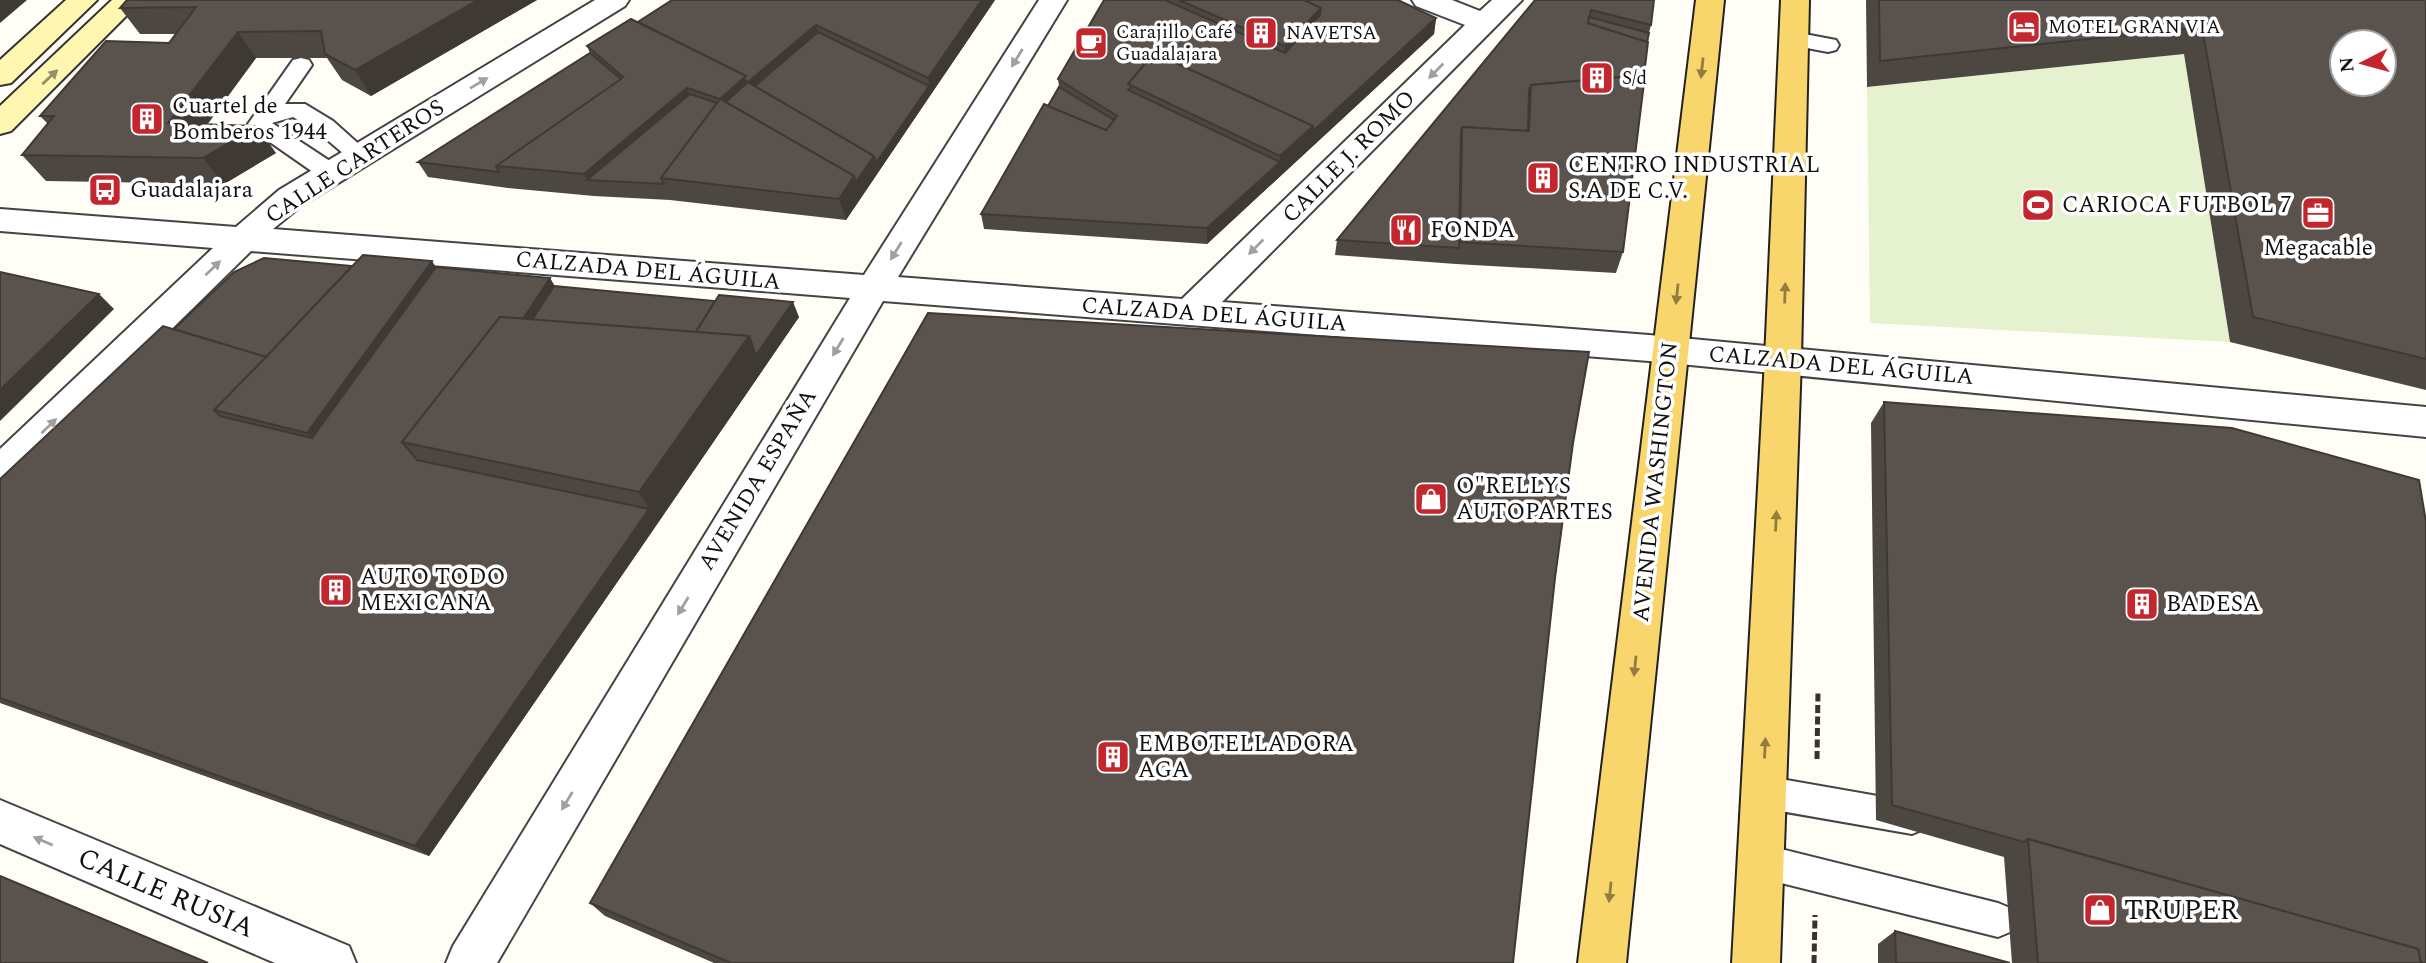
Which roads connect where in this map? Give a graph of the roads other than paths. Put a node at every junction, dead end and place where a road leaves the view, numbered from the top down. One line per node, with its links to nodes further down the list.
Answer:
1 (83, 0): 11 (street)
2 (128, 0): 12 (street, one-way to 2)
3 (615, 0): 14 (street, CALLE CARTEROS, one-way to 3)
4 (1053, 0): 18 (street, AVENIDA ESPAÑA, one-way to 18)
5 (1426, 0): 9 (street)
6 (1508, 0): 9 (street, CALLE J. ROMO)
7 (1710, 0): 20 (main road, AVENIDA WASHINGTON, one-way to 20)
8 (1795, 0): 21 (main road, one-way to 8)
9 (1485, 23): 19 (street, CALLE J. ROMO, one-way to 19)
10 (301, 65): 13 (lane)
11 (0, 76)
12 (0, 124)
13 (257, 127): 14 (lane); 15 (lane)
14 (360, 156): 15 (street, CALLE CARTEROS)
15 (331, 173): 17 (street, CALLE CARTEROS)
16 (0, 220): 17 (street, CALZADA DEL ÁGUILA)
17 (242, 239): 18 (street, CALZADA DEL ÁGUILA); 23 (street, CALLE CARTEROS, one-way to 17)
18 (873, 289): 19 (street, CALZADA DEL ÁGUILA); 30 (street, AVENIDA ESPAÑA, one-way to 30)
19 (1189, 313): 20 (street, CALZADA DEL ÁGUILA)
20 (1671, 351): 21 (street, CALZADA DEL ÁGUILA); 31 (main road, AVENIDA WASHINGTON, one-way to 31)
21 (1783, 359): 22 (street, CALZADA DEL ÁGUILA); 24 (main road, one-way to 21)
22 (2426, 422)
23 (0, 473)
24 (1763, 792): 26 (lane); 27 (main road)
25 (0, 822): 29 (street, CALLE RUSIA, one-way to 25)
26 (1948, 824)
27 (1761, 861): 28 (lane); 32 (main road)
28 (1998, 920)
29 (332, 963)
30 (470, 963)
31 (1602, 963)
32 (1756, 963)

